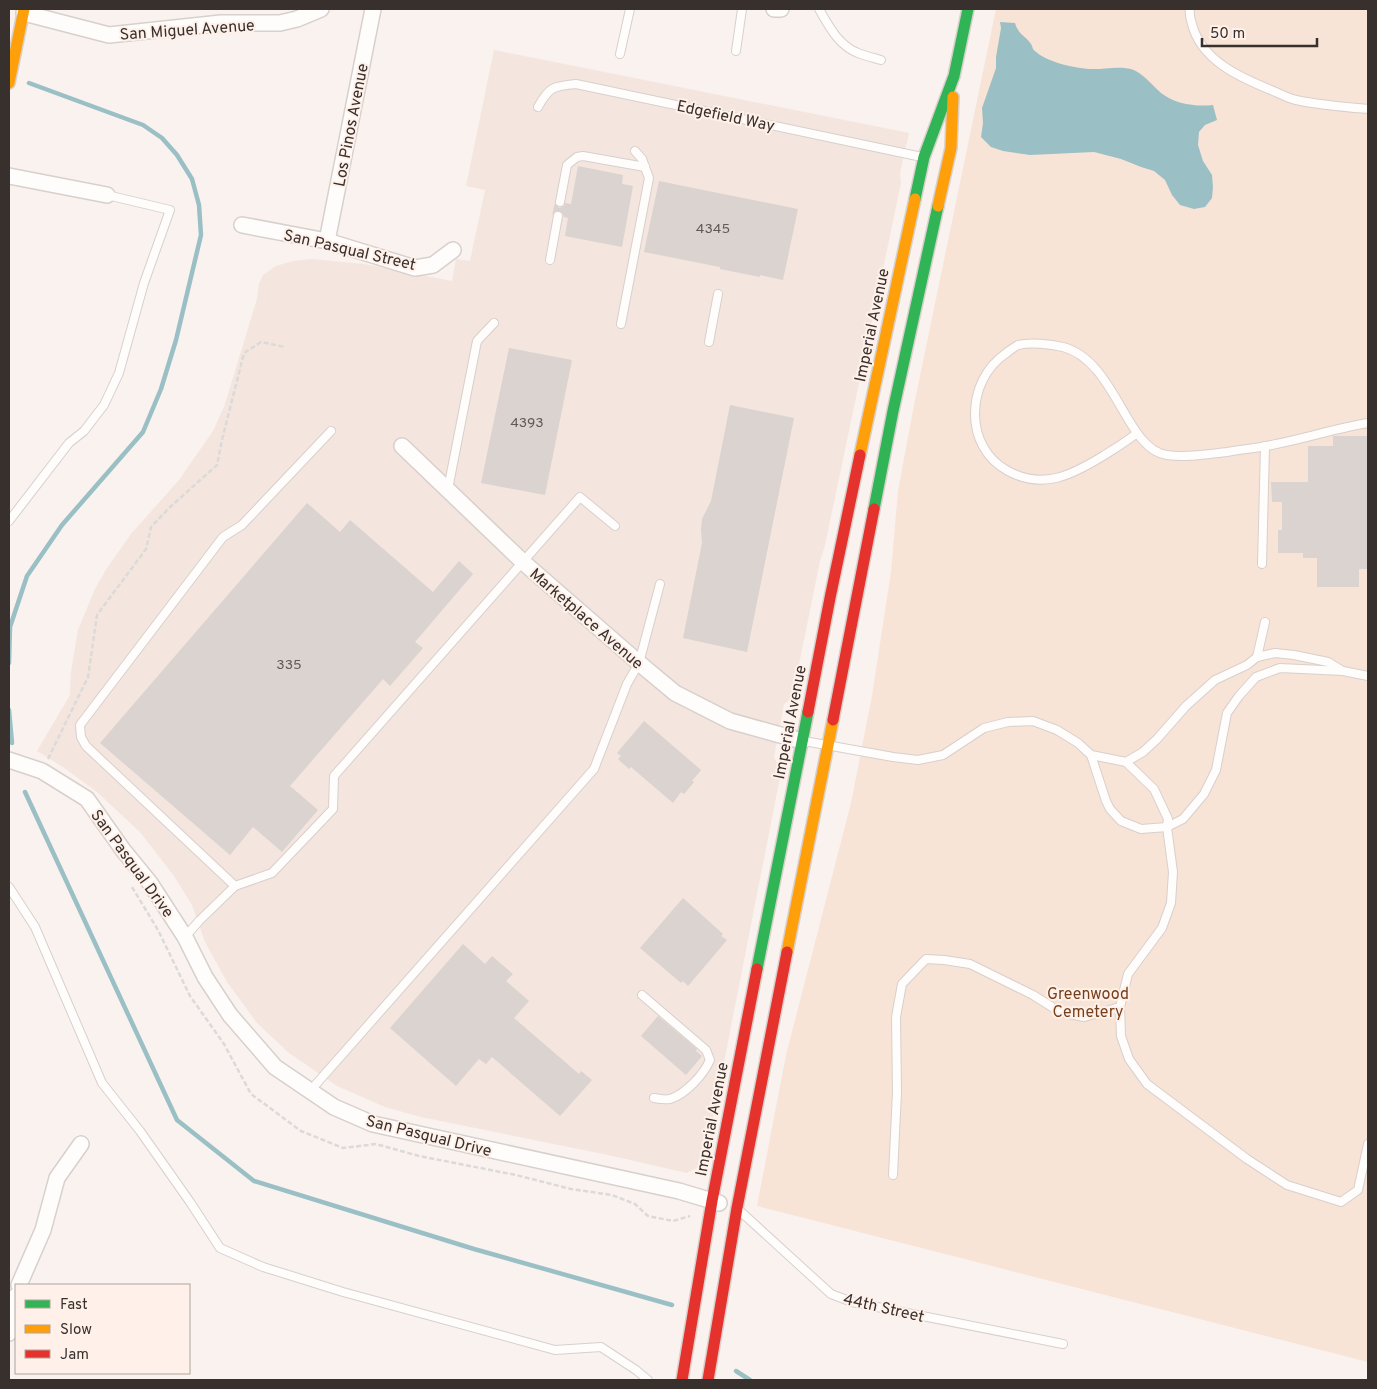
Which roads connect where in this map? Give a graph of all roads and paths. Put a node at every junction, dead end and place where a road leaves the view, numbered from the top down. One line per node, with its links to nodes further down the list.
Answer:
1 (321, 9): 11 (street, San Miguel Avenue)
2 (373, 9): 29 (street, Los Pinos Avenue)
3 (630, 9): 13 (lane)
4 (742, 9): 12 (lane)
5 (774, 9): 6 (street)
6 (781, 9)
7 (818, 9): 14 (lane)
8 (968, 9): 15 (main road, Imperial Avenue)
9 (1190, 9): 18 (lane)
10 (24, 11): 11 (street, San Miguel Avenue); 16 (main road)
11 (223, 16)
12 (736, 50)
13 (620, 54)
14 (881, 60)
15 (954, 76): 20 (main road, Imperial Avenue); 32 (main road, Imperial Avenue)
16 (9, 83)
17 (538, 107): 20 (lane, Edgefield Way)
18 (1368, 108)
19 (635, 151): 22 (lane)
20 (924, 157): 21 (main road); 53 (main road, Imperial Avenue)
21 (934, 166)
22 (645, 167): 26 (lane); 35 (lane)
23 (9, 176): 25 (street)
24 (931, 184): 32 (main road)
25 (107, 196): 43 (lane)
26 (560, 202)
27 (558, 216): 31 (lane)
28 (242, 225): 29 (street, San Pasqual Street)
29 (327, 241): 30 (street, San Pasqual Street)
30 (454, 250)
31 (550, 260)
32 (923, 273): 54 (main road, Imperial Avenue)
33 (718, 294): 36 (lane)
34 (494, 323): 42 (lane)
35 (621, 324)
36 (709, 342)
37 (1368, 423): 41 (lane)
38 (331, 431): 59 (lane)
39 (1137, 433): 39 (lane); 41 (lane)
40 (402, 446): 42 (street, Marketplace Avenue)
41 (1265, 446): 46 (lane)
42 (448, 489): 45 (street, Marketplace Avenue)
43 (9, 521)
44 (615, 526): 45 (lane)
45 (523, 562): 50 (street, Marketplace Avenue); 59 (lane)
46 (1262, 564)
47 (660, 584): 50 (lane)
48 (1265, 622): 49 (lane)
49 (1257, 657): 51 (lane); 57 (lane)
50 (639, 663): 53 (street, Marketplace Avenue); 64 (lane)
51 (1343, 671): 52 (lane); 58 (lane)
52 (1368, 676)
53 (802, 740): 54 (lane); 69 (main road, Imperial Avenue)
54 (828, 745): 55 (lane); 70 (main road, Imperial Avenue)
55 (1091, 756): 57 (lane); 58 (lane)
56 (9, 760): 61 (street, San Pasqual Drive)
57 (1126, 762): 58 (lane)
58 (1167, 827): 63 (lane)
59 (235, 886): 61 (lane)
60 (9, 887): 75 (lane)
61 (185, 937): 64 (street, San Pasqual Drive)
62 (642, 995): 65 (lane)
63 (1120, 1007): 67 (lane); 68 (lane)
64 (310, 1092): 69 (street, San Pasqual Drive)
65 (654, 1098)
66 (81, 1144): 71 (street)
67 (1368, 1144)
68 (892, 1176)
69 (712, 1201): 70 (street, San Pasqual Drive); 76 (main road, Imperial Avenue)
70 (737, 1208): 74 (lane, 44th Street); 77 (main road, Imperial Avenue)
71 (19, 1284)
72 (15, 1301): 73 (street)
73 (9, 1333)
74 (1062, 1344)
75 (648, 1380)
76 (682, 1380)
77 (708, 1380)

